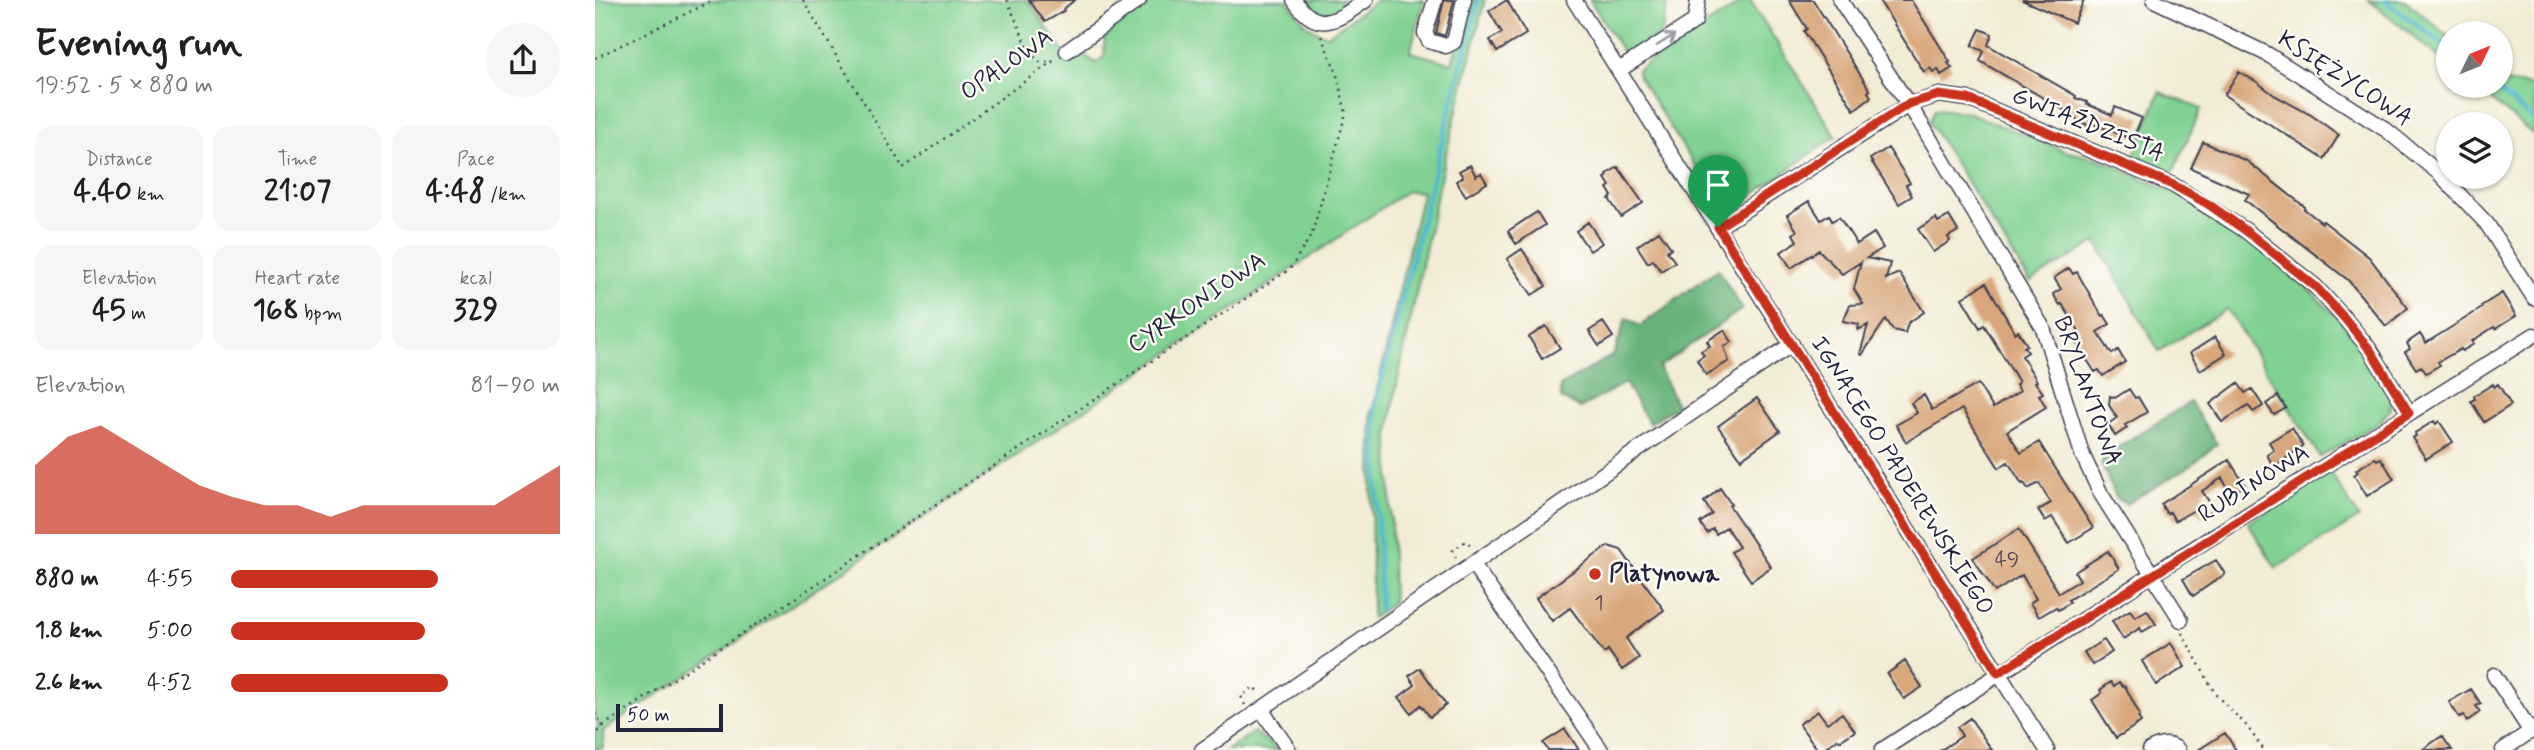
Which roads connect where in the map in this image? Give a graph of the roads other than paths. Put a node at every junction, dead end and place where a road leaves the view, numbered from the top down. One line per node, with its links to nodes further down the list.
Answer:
1 (1139, 0): 10 (street, OPALOWA)
2 (1294, 0): 3 (street)
3 (1366, 0)
4 (1435, 0): 5 (street)
5 (1464, 0)
6 (1574, 0): 11 (street, IGNACEGO PADEREWSKIEGO)
7 (1698, 0): 11 (street, one-way to 7)
8 (1840, 0): 12 (street)
9 (2154, 0): 14 (street, KSIĘŻYCOWA)
10 (1067, 51)
11 (1619, 71): 13 (street, IGNACEGO PADEREWSKIEGO)
12 (1908, 104): 13 (street); 17 (street, GWIAŹDZISTA); 19 (street, BRYLANTOWA)
13 (1718, 227): 16 (street, IGNACEGO PADEREWSKIEGO)
14 (2534, 298)
15 (2534, 335): 17 (street, RUBINOWA)
16 (1792, 344): 18 (street); 21 (street, IGNACEGO PADEREWSKIEGO)
17 (2409, 413): 19 (street, RUBINOWA)
18 (1473, 564): 23 (street); 27 (street)
19 (2153, 574): 20 (street, BRYLANTOWA); 21 (street, RUBINOWA)
20 (2181, 620)
21 (1998, 673): 28 (street, RUBINOWA); 29 (street, IGNACEGO PADEREWSKIEGO)
22 (2494, 675): 24 (street)
23 (1261, 709): 25 (street); 26 (street)
24 (2532, 730): 32 (street)
25 (1202, 750)
26 (1289, 750)
27 (1601, 750)
28 (1882, 750)
29 (2047, 750)
30 (2150, 750): 31 (street)
31 (2178, 750)
32 (2503, 750)

